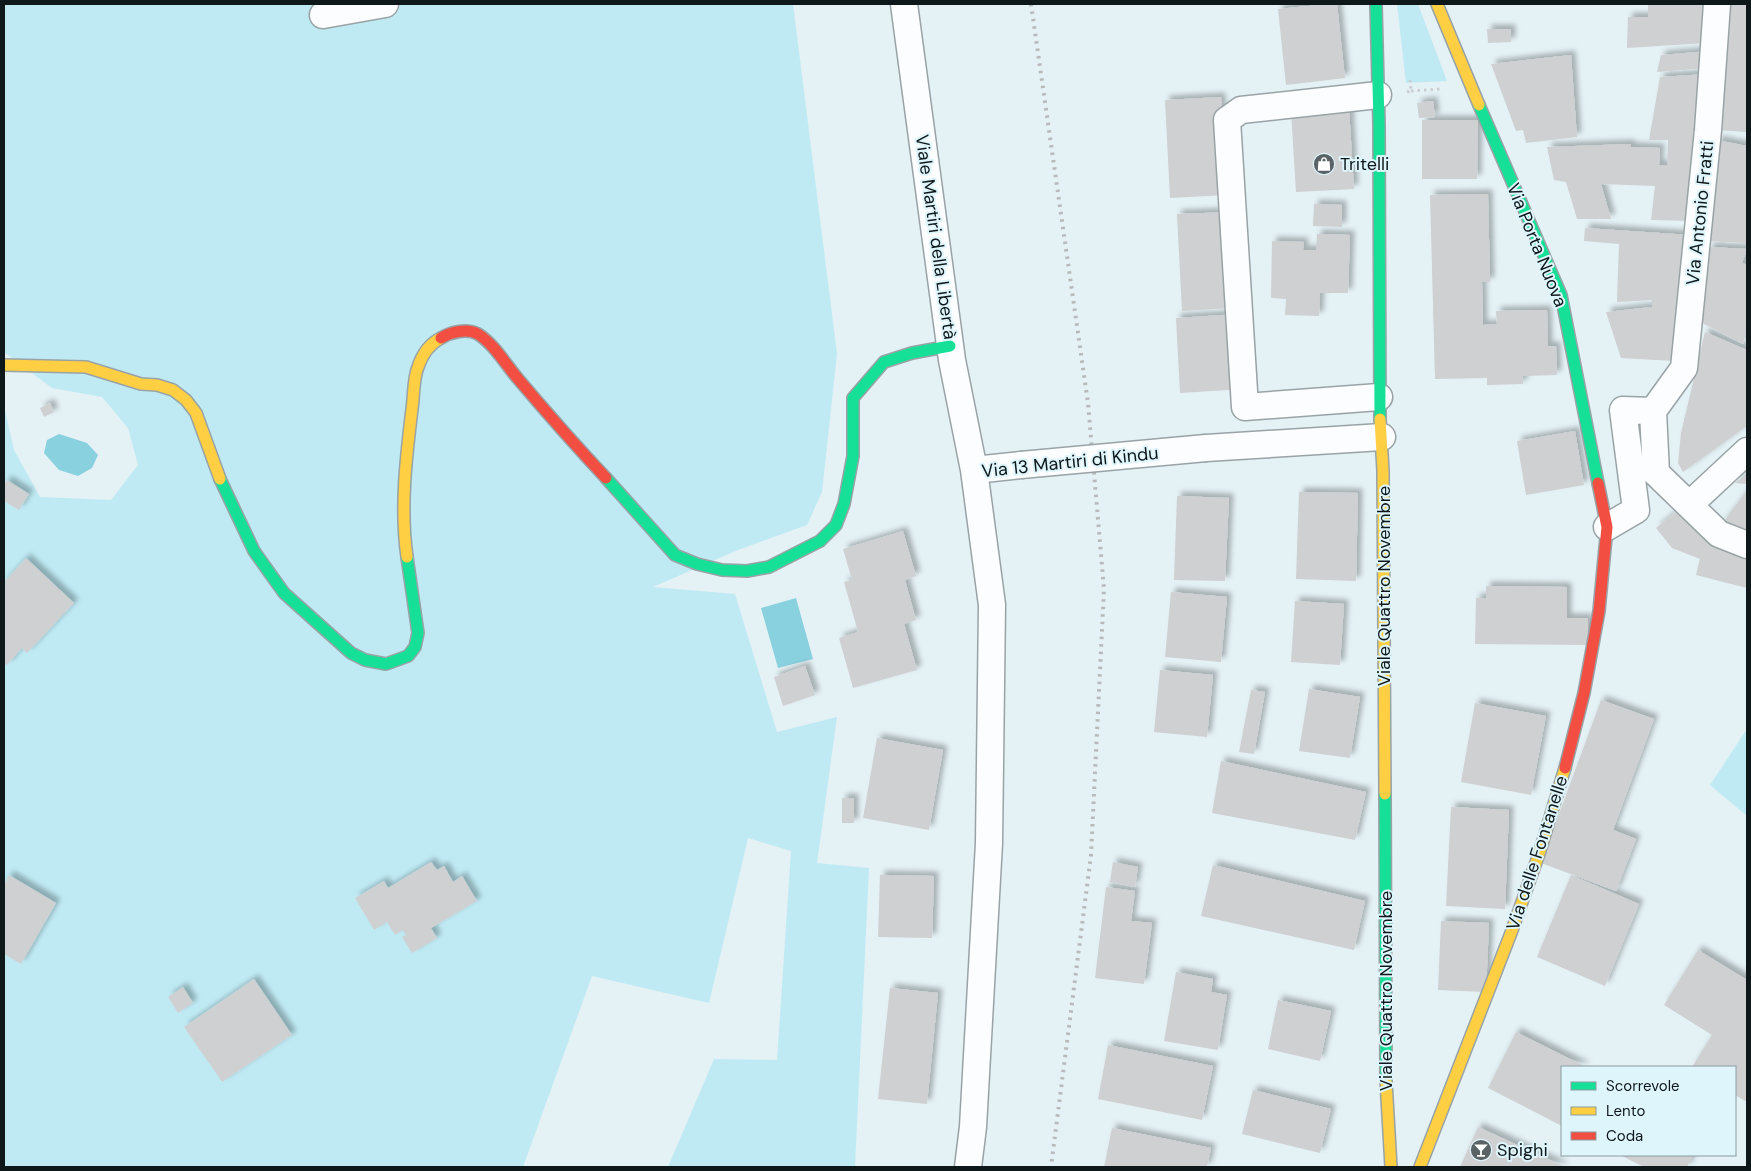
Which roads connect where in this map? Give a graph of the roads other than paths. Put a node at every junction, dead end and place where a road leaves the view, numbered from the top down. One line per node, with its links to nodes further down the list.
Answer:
1 (385, 4): 6 (street)
2 (904, 4): 8 (street, Viale Martiri della Libertà)
3 (1376, 4): 7 (street, Viale Quattro Novembre)
4 (1437, 4): 16 (street, Via Porta Nuova)
5 (1717, 4): 11 (street, Via Antonio Fratti)
6 (323, 15)
7 (1378, 95): 10 (street, Viale Quattro Novembre); 10 (street)
8 (950, 346): 9 (street); 14 (street, Viale Martiri della Libertà)
9 (4, 364)
10 (1379, 397): 12 (street, Viale Quattro Novembre)
11 (1653, 411): 15 (street); 16 (street)
12 (1382, 437): 14 (street, Via 13 Martiri di Kindu, bridge); 19 (street, Viale Quattro Novembre)
13 (1747, 451): 15 (street)
14 (974, 470): 18 (street, Via 13 Martiri di Kindu)
15 (1690, 506): 17 (street)
16 (1607, 527): 20 (street, Via delle Fontanelle)
17 (1747, 545)
18 (968, 1167)
19 (1391, 1167)
20 (1420, 1167)

